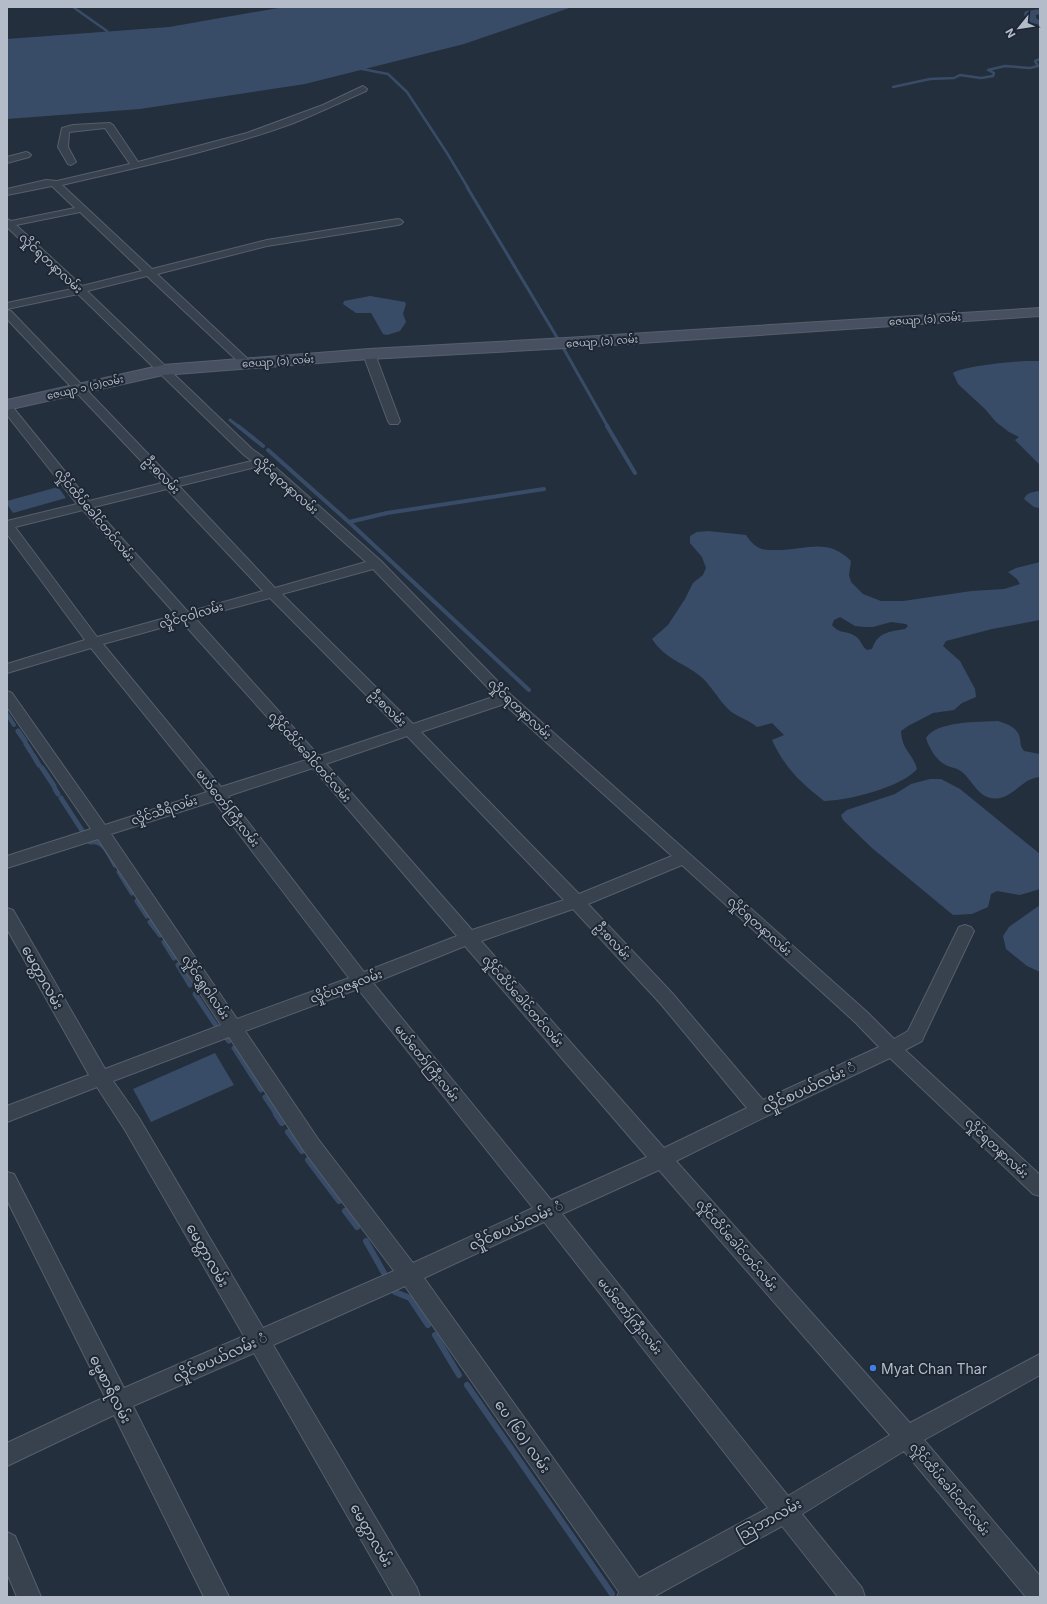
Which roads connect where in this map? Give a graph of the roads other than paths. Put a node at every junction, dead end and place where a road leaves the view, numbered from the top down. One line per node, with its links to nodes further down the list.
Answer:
1 (363, 89): 5 (street)
2 (26, 155): 3 (street)
3 (7, 160)
4 (71, 162): 5 (street)
5 (136, 165): 7 (street)
6 (7, 182): 8 (street)
7 (55, 184): 8 (street); 9 (street)
8 (12, 191)
9 (82, 209): 11 (street); 12 (street)
10 (398, 222): 12 (street)
11 (8, 223): 13 (street, လှိုင်ရတနာလမ်း)
12 (150, 272): 13 (street); 18 (street)
13 (80, 290): 14 (street); 19 (street, လှိုင်ရတနာလမ်း)
14 (7, 306)
15 (1040, 312): 17 (street, ဇေယျာ (၁) လမ်း)
16 (7, 313): 20 (street, ဦးစလမ်း)
17 (369, 354): 18 (street, ဇေယျာ (၁) လမ်း); 22 (street)
18 (247, 364): 19 (street, ဇေယျာ (၁) လမ်း)
19 (163, 370): 20 (street, ဇေယျာ ၁ (၁)လမ်း); 23 (street, လှိုင်ရတနာလမ်း)
20 (79, 388): 21 (street, ဇေယျာ ၁ (၁)လမ်း); 24 (street, ဦးစလမ်း)
21 (7, 406): 25 (street, လှိုင်ထိပ်ခေါင်တင်လမ်း)
22 (394, 421)
23 (262, 462): 24 (street); 27 (street, လှိုင်ရတနာလမ်း)
24 (170, 484): 25 (street); 28 (street, ဦးစလမ်း)
25 (85, 505): 26 (street); 29 (street, လှိုင်ထိပ်ခေါင်တင်လမ်း)
26 (7, 525): 30 (street, မယ်တော်ကြီးလမ်း)
27 (376, 564): 28 (street, လှိုင်ငုဝါလမ်း); 33 (street, လှိုင်ရတနာလမ်း)
28 (273, 593): 29 (street, လှိုင်ငုဝါလမ်း); 34 (street, ဦးစလမ်း)
29 (184, 617): 30 (street, လှိုင်ငုဝါလမ်း); 35 (street, လှိုင်ထိပ်ခေါင်တင်လမ်း)
30 (94, 642): 31 (street, လှိုင်ငုဝါလမ်း); 36 (street, မယ်တော်ကြီးလမ်း)
31 (7, 669)
32 (7, 696): 37 (street, လှိုင်ရွှေဝါလမ်း)
33 (506, 698): 34 (street, လှိုင်သီရိလမ်း); 38 (street, လှိုင်ရတနာလမ်း)
34 (410, 730): 35 (street, လှိုင်သီရိလမ်း); 40 (street, ဦးစလမ်း)
35 (316, 762): 36 (street, လှိုင်သီရိလမ်း); 43 (street, လှိုင်ထိပ်ခေါင်တင်လမ်း)
36 (217, 793): 37 (street, လှိုင်သီရိလမ်း); 44 (street, မယ်တော်ကြီးလမ်း)
37 (92, 834): 39 (street, လှိုင်သီရိလမ်း); 45 (street, လှိုင်ရွှေဝါလမ်း)
38 (684, 858): 40 (street, လှိုင်ယုဇနလမ်း); 46 (street, လှိုင်ရတနာလမ်း)
39 (7, 862)
40 (576, 902): 43 (street, လှိုင်ယုဇနလမ်း); 48 (street, ဦးစလမ်း)
41 (7, 914): 47 (street, မေတ္တာလမ်း)
42 (965, 931): 46 (street, လှိုင်စပယ်လမ်း ံ)
43 (469, 938): 44 (street, လှိုင်ယုဇနလမ်း); 50 (street, လှိုင်ထိပ်ခေါင်တင်လမ်း)
44 (361, 981): 45 (street, လှိုင်ယုဇနလမ်း); 53 (street, မယ်တော်ကြီးလမ်း)
45 (233, 1027): 47 (street, လှိုင်ယုဇနလမ်း); 54 (street, လှိုင်ရွှေဝါလမ်း)
46 (892, 1049): 48 (street, လှိုင်စပယ်လမ်း ံ); 52 (street, လှိုင်ရတနာလမ်း)
47 (100, 1077): 49 (street, လှိုင်ယုဇနလမ်း); 55 (street, မေတ္တာလမ်း)
48 (760, 1110): 50 (street, လှိုင်စပယ်လမ်း ံ)
49 (7, 1114)
50 (662, 1159): 53 (street, လှိုင်စပယ်လမ်း ံ); 58 (street, လှိုင်ထိပ်ခေါင်တင်လမ်း)
51 (7, 1180): 57 (street, ဓမ္မစာရီလမ်း)
52 (1040, 1188)
53 (547, 1211): 54 (street, လှိုင်စပယ်လမ်း ံ); 60 (street, မယ်တော်ကြီးလမ်း)
54 (409, 1274): 55 (street, လှိုင်စပယ်လမ်း ံ); 63 (street, ပေ (၆၀) လမ်း)
55 (258, 1340): 57 (street, လှိုင်စပယ်လမ်း ံ); 66 (street, မေတ္တာလမ်း)
56 (1040, 1364): 58 (street, သြဘာလမ်း)
57 (117, 1402): 59 (street, လှိုင်စပယ်လမ်း ံ); 65 (street, ဓမ္မစာရီလမ်း)
58 (907, 1437): 60 (street, သြဘာလမ်း); 62 (street, လှိုင်ထိပ်ခေါင်တင်လမ်း)
59 (7, 1455)
60 (785, 1511): 63 (street, သြဘာလမ်း); 67 (street, မယ်တော်ကြီးလမ်း)
61 (7, 1544): 64 (street)
62 (1040, 1595)
63 (633, 1596)
64 (30, 1597)
65 (217, 1597)
66 (408, 1597)
67 (853, 1597)

